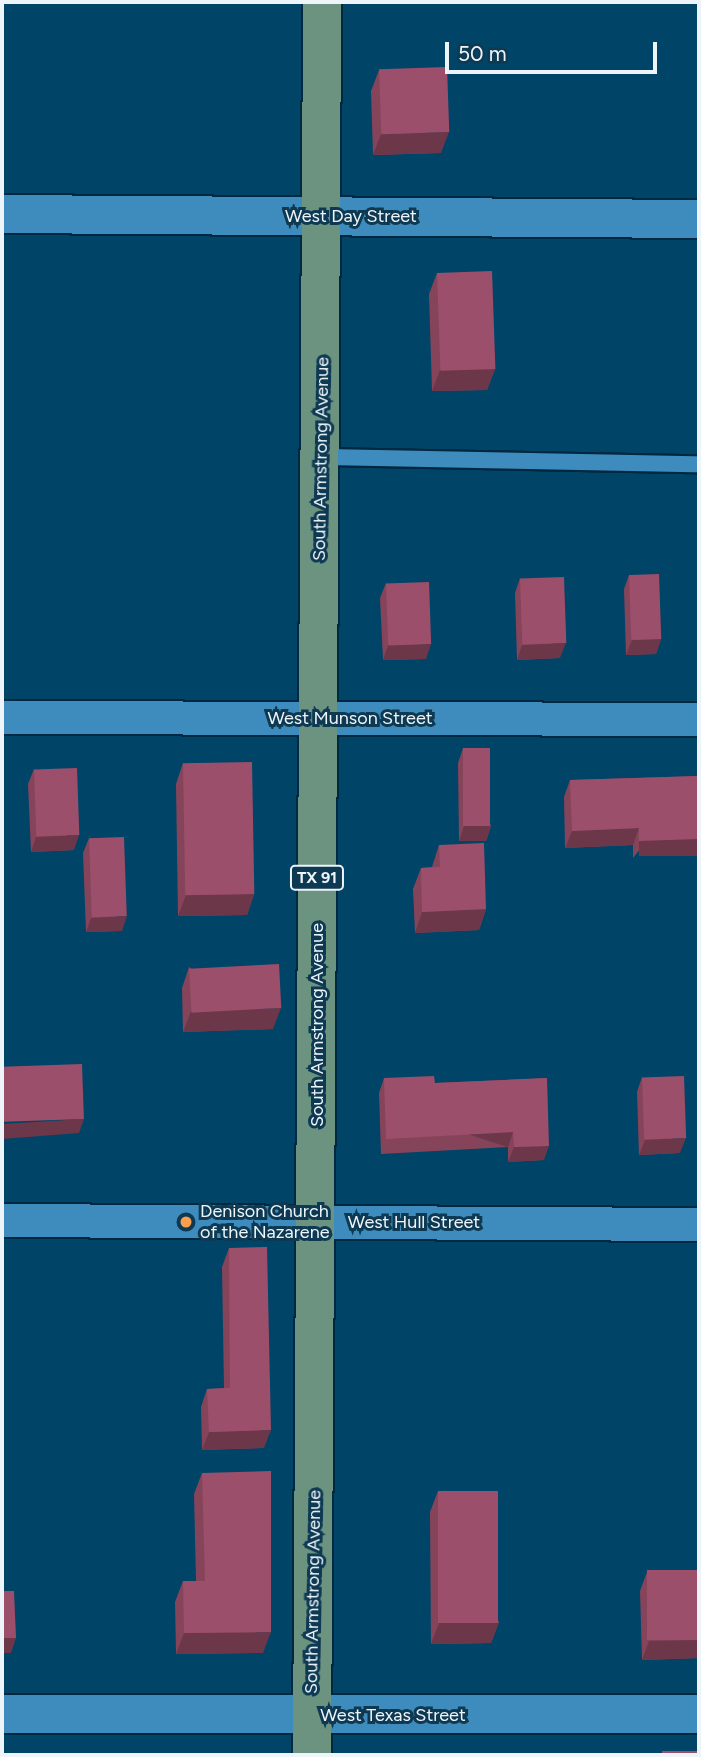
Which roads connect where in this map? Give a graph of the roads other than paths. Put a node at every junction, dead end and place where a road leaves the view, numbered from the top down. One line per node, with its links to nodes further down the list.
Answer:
1 (322, 2): 3 (main road, South Armstrong Avenue / TX 91)
2 (2, 214): 3 (street, West Day Street)
3 (323, 216): 4 (street, West Day Street); 5 (main road, South Armstrong Avenue / TX 91)
4 (699, 219)
5 (321, 457): 6 (lane); 8 (main road, South Armstrong Avenue / TX 91)
6 (699, 464)
7 (2, 717): 8 (street, West Munson Street)
8 (318, 718): 9 (street, West Munson Street); 11 (main road, South Armstrong Avenue / TX 91)
9 (699, 719)
10 (2, 1220): 11 (street, West Hull Street)
11 (316, 1221): 12 (street, West Hull Street); 15 (main road, South Armstrong Avenue / TX 91)
12 (699, 1224)
13 (2, 1714): 15 (street, West Texas Street)
14 (699, 1714): 15 (street, West Texas Street)
15 (312, 1715): 16 (main road, South Armstrong Avenue / TX 91)
16 (312, 1755)

